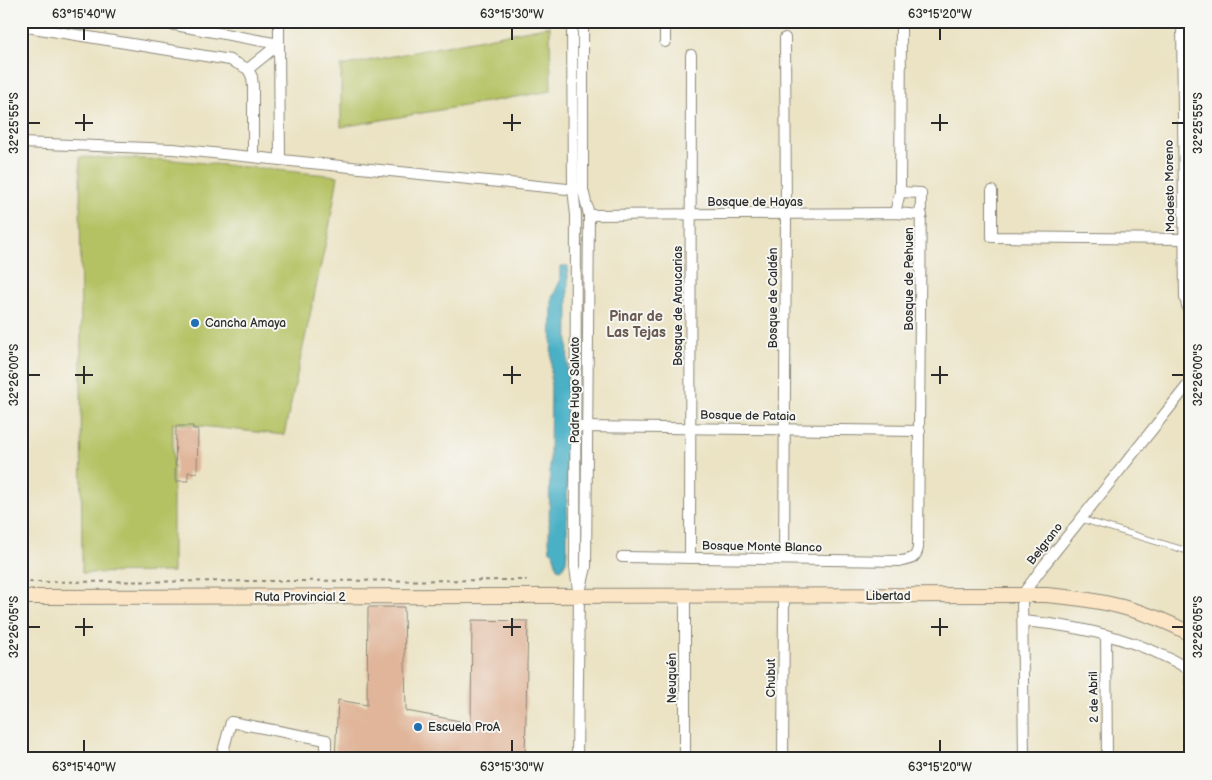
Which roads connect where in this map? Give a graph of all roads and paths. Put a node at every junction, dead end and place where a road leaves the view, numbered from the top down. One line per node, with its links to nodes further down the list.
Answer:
1 (153, 21): 11 (street)
2 (279, 21): 11 (street)
3 (572, 21): 19 (street, Padre Hugo Salvato)
4 (583, 21): 19 (street, Padre Hugo Salvato)
5 (666, 21): 10 (street)
6 (1182, 21): 13 (street, Modesto Moreno)
7 (902, 24): 21 (street)
8 (21, 26): 15 (street)
9 (785, 38): 23 (street, Bosque de Caldén)
10 (665, 42)
11 (279, 44): 15 (street); 18 (street)
12 (691, 55): 25 (street, Bosque de Araucarias)
13 (1182, 55): 14 (street); 27 (street, Modesto Moreno)
14 (1191, 63)
15 (248, 69): 17 (street)
16 (21, 144): 17 (street)
17 (253, 157): 18 (street)
18 (280, 160): 19 (street)
19 (578, 190): 24 (street, Padre Hugo Salvato); 30 (street, Padre Hugo Salvato)
20 (992, 191): 27 (street)
21 (900, 192): 22 (street); 26 (street, Bosque de Pehuen)
22 (895, 213): 23 (street, Bosque de Hayas); 26 (street, Bosque de Hayas)
23 (786, 214): 25 (street, Bosque de Hayas); 33 (street, Bosque de Caldén)
24 (589, 215): 25 (street, Bosque de Hayas); 31 (street, Padre Hugo Salvato)
25 (691, 215): 32 (street, Bosque de Araucarias)
26 (922, 215): 34 (street, Bosque de Pehuen)
27 (1183, 239): 28 (street, Modesto Moreno)
28 (1191, 319)
29 (1191, 381): 35 (street, Belgrano)
30 (575, 427): 31 (street, Bosque de Pataia); 44 (street, Padre Hugo Salvato)
31 (587, 427): 32 (street, Bosque de Pataia); 44 (street, Padre Hugo Salvato)
32 (690, 428): 33 (street, Bosque de Pataia); 38 (street, Bosque de Araucarias)
33 (785, 429): 34 (street, Bosque de Pataia); 39 (street, Bosque de Caldén)
34 (920, 431): 40 (street, Bosque de Pehuen)
35 (1080, 519): 36 (lane); 43 (street, Belgrano)
36 (1184, 550)
37 (622, 557): 38 (street, Bosque Monte Blanco)
38 (690, 558): 39 (street, Bosque Monte Blanco)
39 (784, 559): 40 (street, Bosque Monte Blanco)
40 (902, 561)
41 (527, 580): 42 (path)
42 (21, 582)
43 (1022, 595): 46 (main road, Libertad); 48 (street); 49 (main road, Libertad)
44 (579, 596): 45 (main road, Libertad); 47 (main road, Ruta Provincial 2); 55 (street, Padre Hugo Salvato)
45 (685, 597): 46 (main road, Libertad); 56 (street, Neuquén)
46 (784, 597): 57 (street, Chubut)
47 (21, 598)
48 (1022, 621): 50 (street); 58 (street)
49 (1191, 634)
50 (1106, 635): 51 (street); 59 (street, 2 de Abril)
51 (1190, 670): 52 (street)
52 (1191, 753)
53 (221, 759): 54 (street)
54 (326, 759)
55 (577, 759)
56 (685, 759)
57 (783, 759)
58 (1024, 759)
59 (1107, 759)

